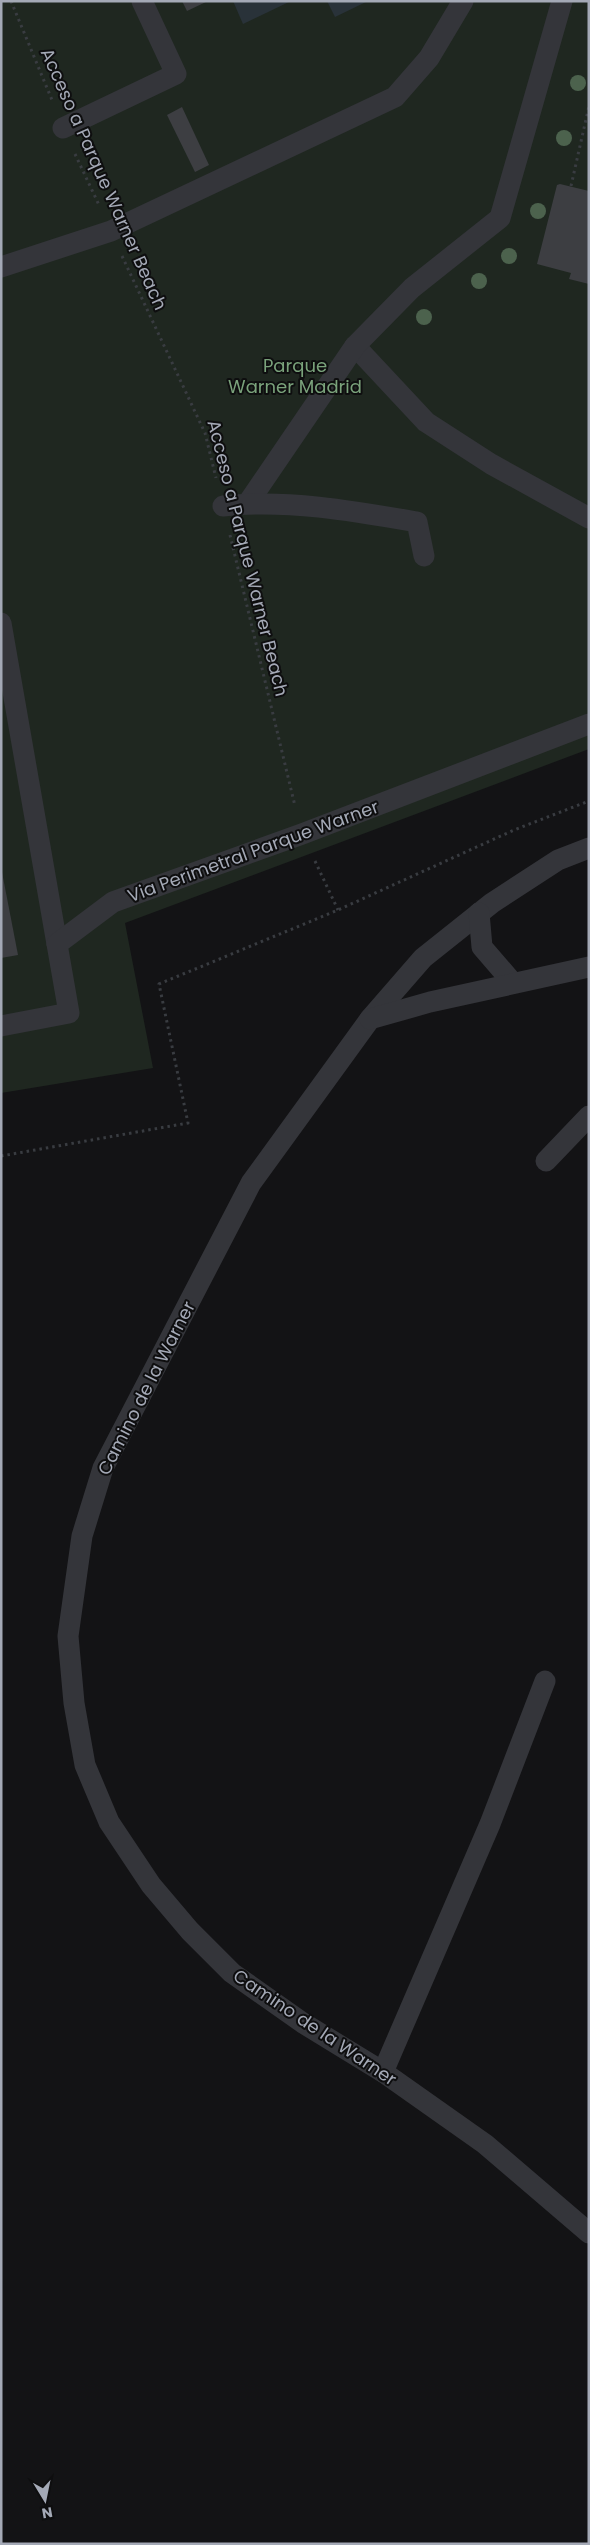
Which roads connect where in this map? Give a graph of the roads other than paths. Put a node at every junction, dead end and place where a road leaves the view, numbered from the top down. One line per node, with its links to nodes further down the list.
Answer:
1 (142, 1): 4 (lane)
2 (463, 1): 5 (lane)
3 (562, 1): 6 (lane)
4 (63, 128)
5 (1, 267)
6 (355, 346): 7 (lane); 9 (lane)
7 (248, 503): 8 (lane); 10 (lane)
8 (223, 506)
9 (589, 518)
10 (424, 556)
11 (1, 623): 13 (lane)
12 (589, 724): 16 (lane, Via Perimetral Parque Warner)
13 (10, 728): 16 (lane)
14 (589, 848): 15 (lane, Camino de la Warner)
15 (479, 913): 18 (lane); 19 (lane, Camino de la Warner)
16 (57, 944): 20 (lane)
17 (589, 967): 18 (lane)
18 (514, 984): 19 (lane)
19 (370, 1019): 24 (lane, Camino de la Warner)
20 (1, 1026)
21 (589, 1116): 22 (lane)
22 (546, 1161)
23 (545, 1681): 24 (lane)
24 (383, 2072): 25 (lane, Camino de la Warner)
25 (589, 2233)

